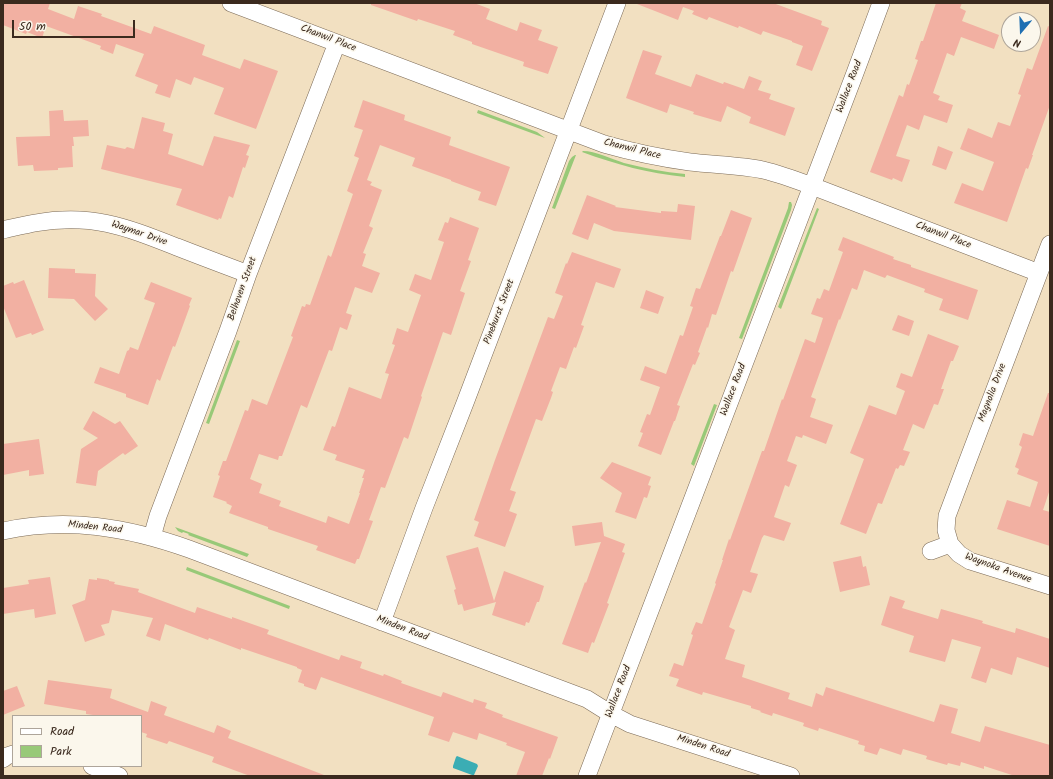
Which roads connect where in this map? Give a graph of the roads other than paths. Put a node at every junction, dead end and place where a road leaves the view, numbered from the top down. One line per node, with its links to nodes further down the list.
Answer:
1 (231, 3): 4 (street, Chanwil Place)
2 (617, 3): 5 (street, Pinehurst Street)
3 (881, 3): 6 (street, Wallace Road)
4 (337, 43): 5 (street, Chanwil Place); 10 (street, Belhaven Street)
5 (569, 130): 6 (street, Chanwil Place); 16 (street, Pinehurst Street)
6 (812, 186): 9 (street, Chanwil Place); 17 (street, Wallace Road)
7 (3, 230): 10 (street, Waymar Drive)
8 (1050, 244): 9 (street, Magnolia Drive)
9 (1039, 272): 13 (street, Magnolia Drive)
10 (248, 274): 12 (street, Belhaven Street)
11 (3, 531): 12 (street, Minden Road)
12 (152, 537): 16 (street, Minden Road)
13 (950, 544): 14 (street); 15 (street, Waynoka Avenue)
14 (931, 551)
15 (1050, 586)
16 (382, 622): 17 (street, Minden Road)
17 (611, 714): 20 (street, Wallace Road); 21 (street, Minden Road)
18 (95, 767): 19 (street)
19 (119, 776)
20 (587, 776)
21 (791, 776)

